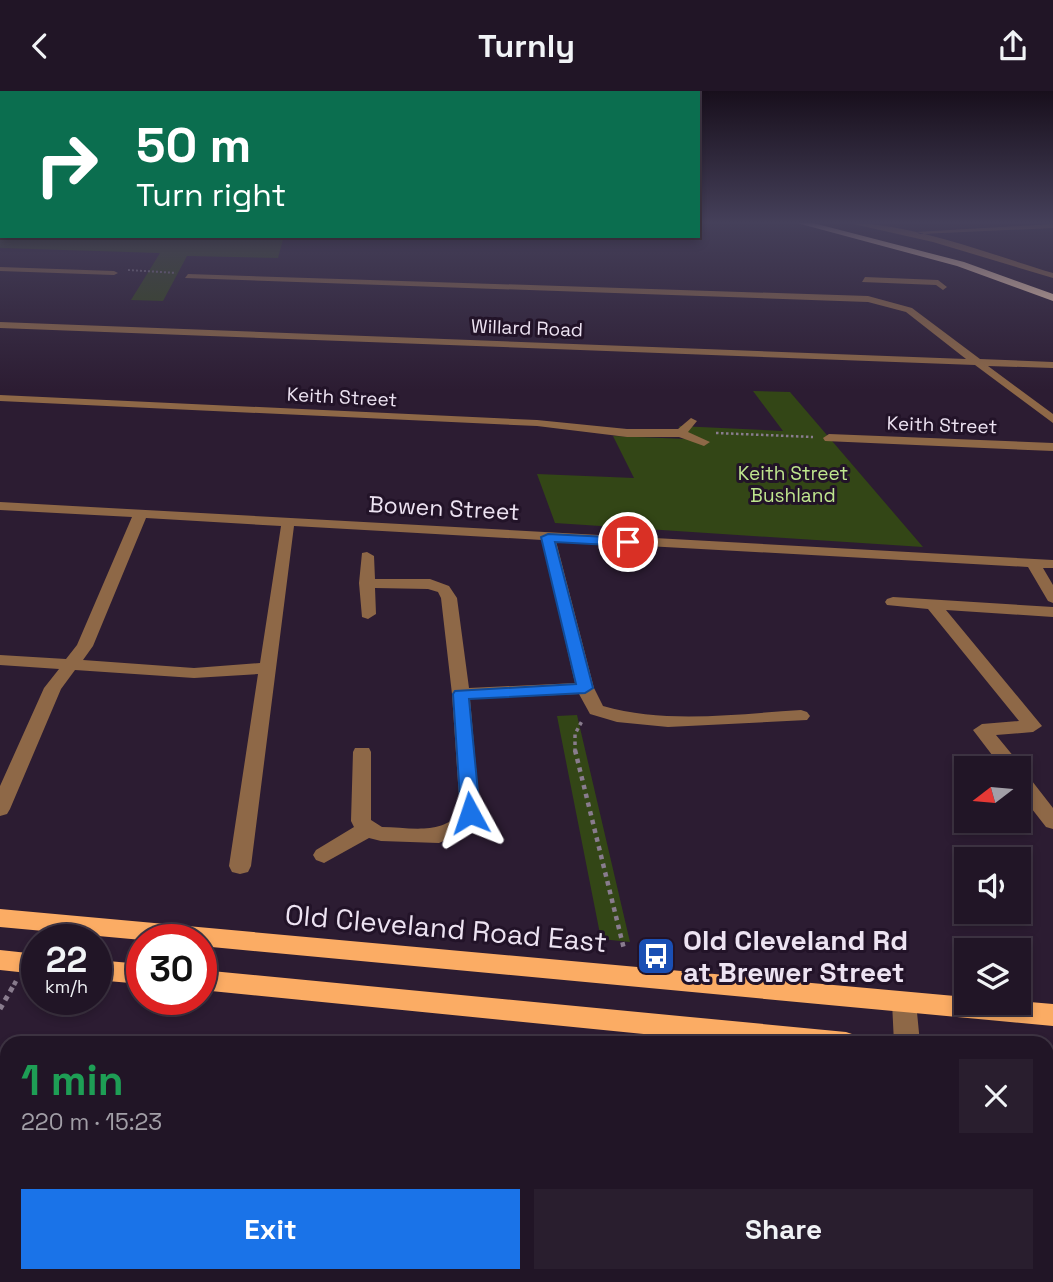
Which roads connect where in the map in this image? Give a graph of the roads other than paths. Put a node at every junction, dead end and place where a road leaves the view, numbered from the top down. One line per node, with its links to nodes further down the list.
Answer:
1 (267, 279): 7 (street)
2 (1010, 279): 4 (highway)
3 (865, 280): 7 (street)
4 (1028, 284): 6 (highway); 8 (highway)
5 (943, 287): 7 (street)
6 (1053, 290)
7 (889, 292): 10 (street)
8 (1053, 298)
9 (0, 325): 10 (street, Willard Road)
10 (980, 363): 11 (street, Willard Road); 13 (street)
11 (1053, 365)
12 (0, 398): 15 (street, Keith Street)
13 (1053, 420)
14 (691, 421): 15 (street)
15 (681, 433): 17 (street, Keith Street)
16 (829, 438): 18 (street, Keith Street)
17 (704, 442)
18 (1053, 447)
19 (0, 506): 20 (street, Bowen Street)
20 (141, 513): 21 (street, Bowen Street); 33 (street)
21 (288, 522): 22 (street, Bowen Street); 34 (street)
22 (548, 537): 24 (street, Bowen Street); 35 (street)
23 (367, 556): 26 (street)
24 (1032, 562): 25 (street, Bowen Street); 27 (street)
25 (1053, 564)
26 (367, 583): 31 (street); 36 (street)
27 (1053, 598)
28 (893, 602): 29 (street)
29 (933, 605): 30 (street); 39 (street)
30 (1053, 612)
31 (368, 614)
32 (0, 660): 33 (street)
33 (73, 663): 34 (street); 42 (street)
34 (268, 668): 46 (street)
35 (585, 688): 36 (street); 37 (street)
36 (461, 694): 44 (street)
37 (801, 716)
38 (362, 752): 44 (street)
39 (1003, 756)
40 (1031, 789): 41 (street)
41 (1046, 802): 43 (street)
42 (0, 809)
43 (1053, 822)
44 (367, 829): 45 (street)
45 (324, 855)
46 (240, 866)
47 (0, 918): 51 (main road, Old Cleveland Road East)
48 (0, 960): 49 (main road)
49 (21, 962)
50 (217, 982): 53 (main road)
51 (904, 1002): 52 (main road, Old Cleveland Road East); 54 (street)
52 (1053, 1015)
53 (774, 1036)
54 (906, 1036)

